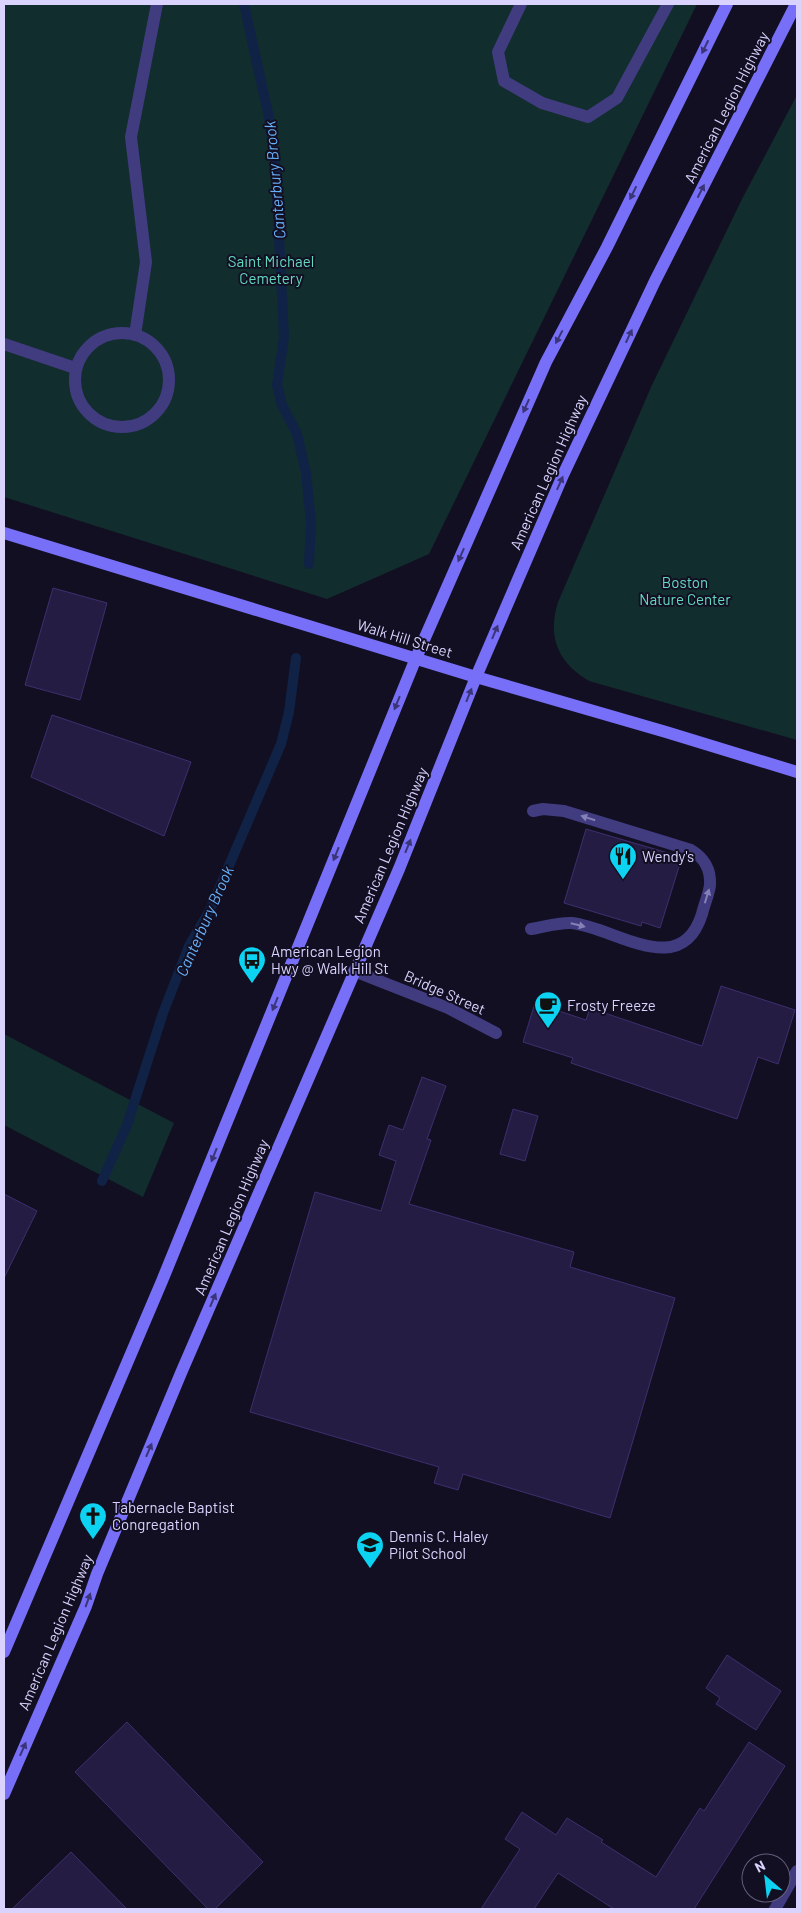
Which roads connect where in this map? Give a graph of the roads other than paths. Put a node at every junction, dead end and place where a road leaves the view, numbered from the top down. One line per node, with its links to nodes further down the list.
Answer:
1 (157, 4): 6 (street)
2 (521, 4): 3 (street)
3 (668, 4)
4 (727, 4): 10 (main road, one-way to 10)
5 (796, 4): 11 (main road, American Legion Highway, one-way to 5)
6 (135, 334): 8 (street); 8 (street)
7 (4, 344): 8 (street)
8 (75, 368)
9 (4, 533): 10 (main road, Walk Hill Street)
10 (416, 658): 11 (main road, Walk Hill Street); 17 (main road, one-way to 17)
11 (476, 677): 12 (main road, Walk Hill Street); 15 (main road, American Legion Highway, one-way to 11)
12 (797, 772)
13 (532, 812): 14 (street, one-way to 13)
14 (530, 929)
15 (354, 971): 16 (street, Bridge Street); 18 (main road, American Legion Highway, one-way to 15)
16 (496, 1033)
17 (4, 1652)
18 (4, 1794)
19 (797, 1871): 20 (street)
20 (776, 1909)

